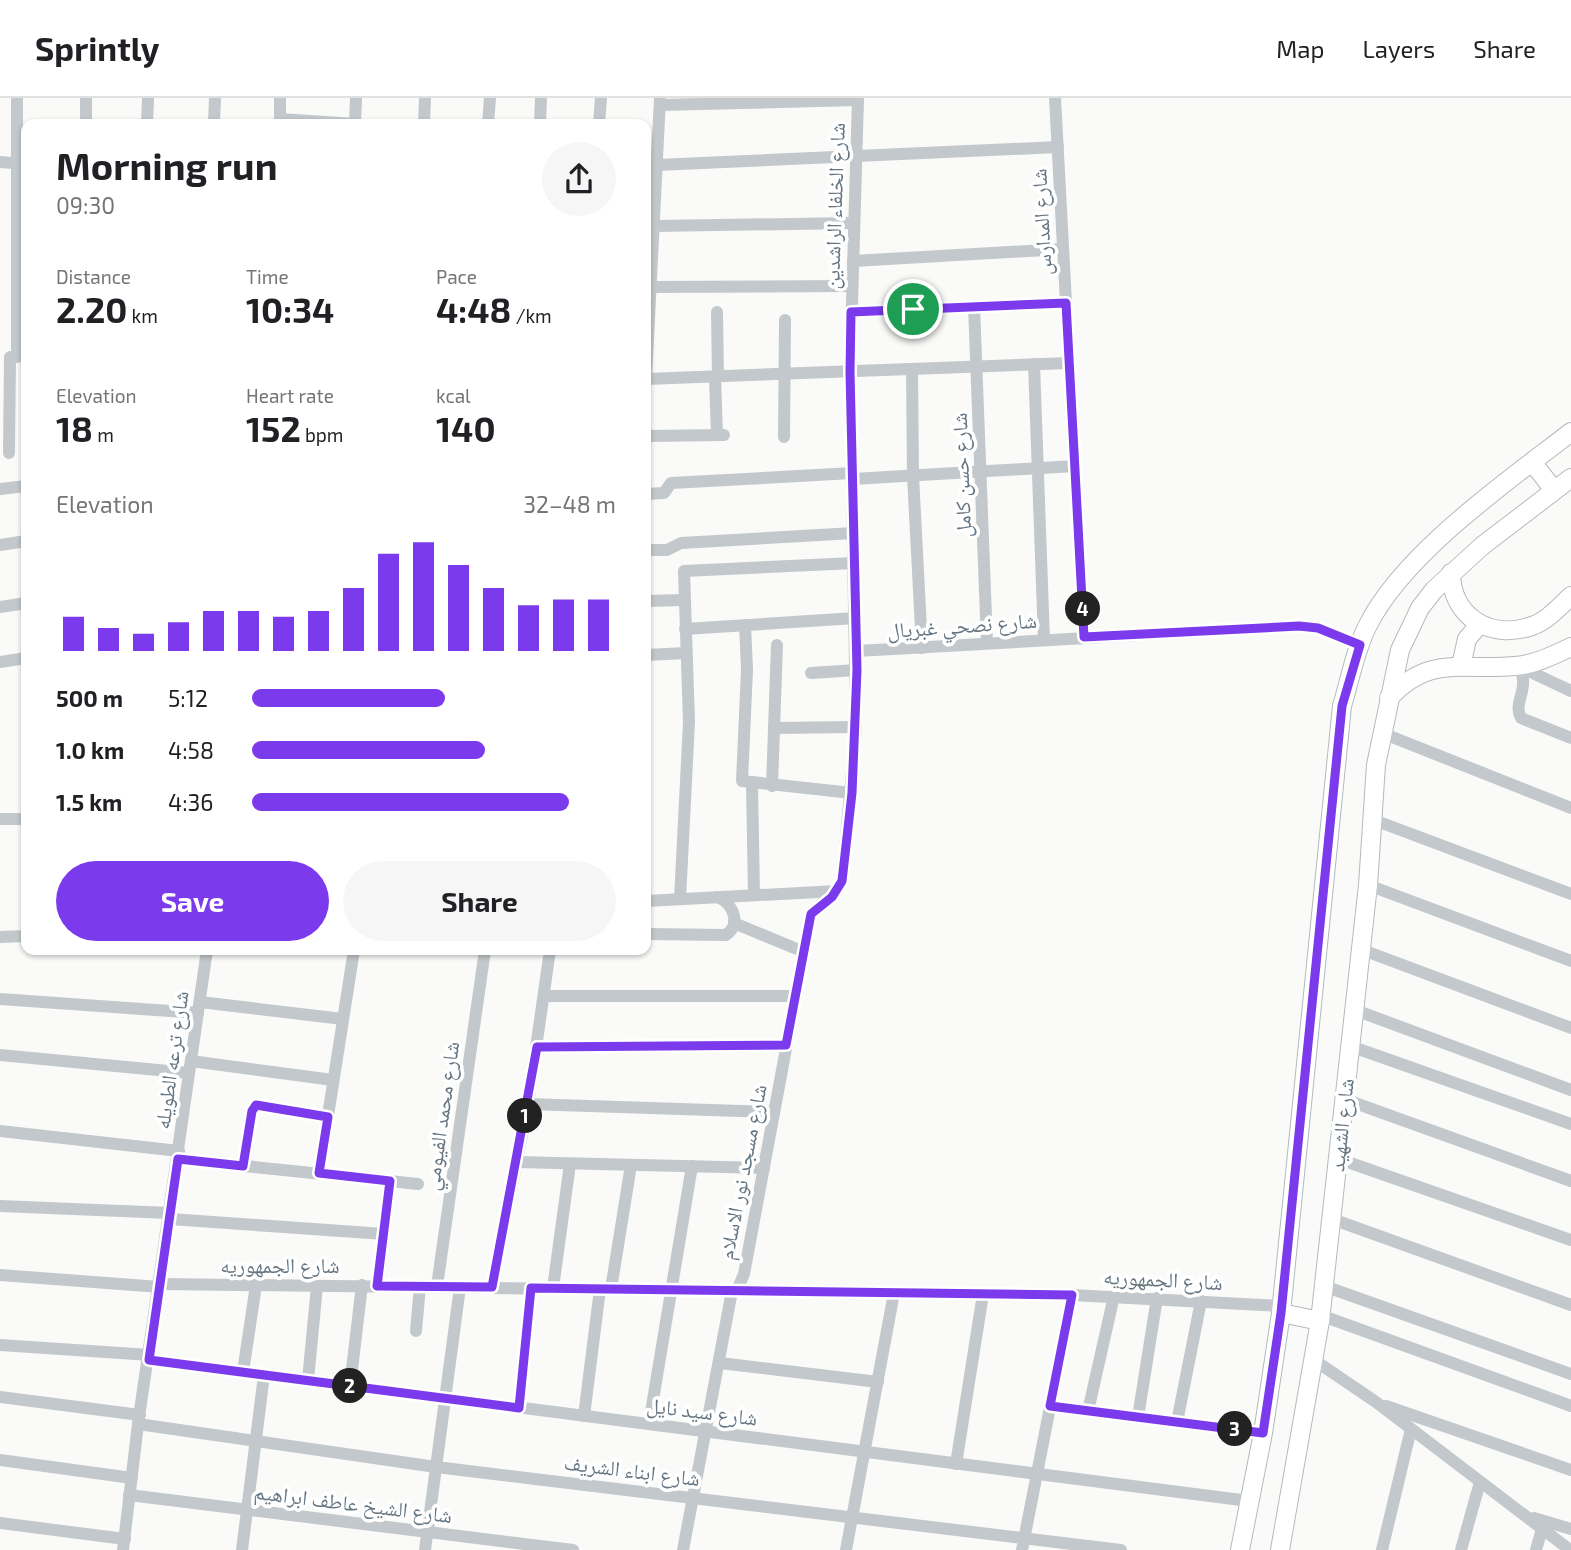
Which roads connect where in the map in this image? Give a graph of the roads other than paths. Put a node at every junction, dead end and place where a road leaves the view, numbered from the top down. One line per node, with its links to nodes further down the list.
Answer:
1 (17, 98): 24 (street)
2 (86, 98): 14 (street)
3 (148, 98): 15 (street)
4 (215, 98): 16 (street)
5 (280, 98): 17 (street)
6 (356, 98): 18 (street)
7 (425, 98): 19 (street)
8 (489, 98): 20 (street)
9 (541, 98): 21 (street)
10 (601, 98): 22 (street)
11 (1055, 98): 23 (street, شارع المدارس)
12 (858, 99): 13 (street); 25 (street, شارع الخلفاء الراشدين)
13 (660, 102): 28 (street)
14 (86, 119)
15 (147, 119)
16 (215, 119)
17 (280, 119)
18 (355, 119)
19 (424, 119)
20 (488, 119)
21 (540, 119)
22 (599, 119)
23 (1058, 147): 25 (street); 32 (street, شارع المدارس)
24 (21, 151)
25 (856, 157): 28 (street); 30 (street, شارع الخلفاء الراشدين)
26 (0, 162): 27 (street)
27 (21, 164)
28 (657, 165): 31 (street)
29 (21, 185): 41 (street)
30 (854, 223): 31 (street); 33 (street, شارع الخلفاء الراشدين)
31 (654, 226): 35 (street)
32 (1063, 249): 33 (street); 36 (street, شارع المدارس)
33 (853, 261): 34 (street, شارع الخلفاء الراشدين)
34 (852, 286): 35 (street); 39 (street, شارع الخلفاء الراشدين)
35 (651, 287)
36 (1066, 303): 37 (street); 42 (street, شارع المدارس)
37 (974, 306): 39 (street); 44 (street, شارع حسن كامل)
38 (717, 312): 48 (street)
39 (851, 312): 46 (street, شارع الخلفاء الراشدين)
40 (785, 320): 47 (street)
41 (13, 357): 53 (street)
42 (1069, 363): 43 (street); 55 (street, شارع المدارس)
43 (1034, 364): 44 (street); 56 (street)
44 (977, 367): 45 (street); 57 (street, شارع حسن كامل)
45 (912, 369): 46 (street); 59 (street)
46 (850, 372): 47 (street); 58 (street, شارع الخلفاء الراشدين)
47 (785, 374): 48 (street); 52 (street)
48 (716, 377): 49 (street); 51 (street)
49 (651, 379)
50 (1571, 432): 54 (street, شارع الشهيد)
51 (651, 436)
52 (784, 438)
53 (9, 453)
54 (1532, 462): 63 (street); 84 (street, شارع الشهيد)
55 (1075, 466): 56 (street); 80 (street, شارع المدارس)
56 (1038, 468): 57 (street); 81 (street)
57 (981, 471): 59 (street); 82 (street, شارع حسن كامل)
58 (853, 476): 59 (street); 64 (street); 65 (street, شارع الخلفاء الراشدين)
59 (914, 476): 86 (street)
60 (1571, 478): 63 (street, شارع الشهيد)
61 (21, 487): 62 (street)
62 (0, 489)
63 (1554, 490): 70 (street, شارع الشهيد)
64 (651, 494)
65 (854, 533): 68 (street); 69 (street, شارع الخلفاء الراشدين)
66 (21, 542): 67 (street)
67 (0, 545)
68 (651, 550)
69 (855, 563): 72 (street); 76 (street, شارع الخلفاء الراشدين)
70 (1451, 573): 78 (street); 97 (street, شارع الشهيد)
71 (1571, 596): 78 (street)
72 (684, 600): 73 (street); 79 (street)
73 (651, 601)
74 (21, 604): 75 (street)
75 (0, 607)
76 (856, 618): 77 (street); 87 (street, شارع الخلفاء الراشدين)
77 (746, 625): 79 (street); 102 (street)
78 (1479, 625): 92 (street)
79 (685, 629): 88 (street)
80 (1084, 637): 81 (street, شارع نصحي غبريال); 84 (street, شارع نصحي غبريال)
81 (1044, 640): 82 (street, شارع نصحي غبريال)
82 (987, 643): 86 (street, شارع نصحي غبريال)
83 (777, 645): 99 (street)
84 (1360, 645): 187 (street, شارع الشهيد)
85 (1571, 647): 93 (street)
86 (922, 648): 87 (street, شارع نصحي غبريال)
87 (857, 652): 94 (street)
88 (686, 653): 89 (street); 114 (street)
89 (651, 655)
90 (21, 659): 91 (street)
91 (0, 663)
92 (1461, 666): 93 (street); 97 (street)
93 (1518, 666): 96 (street); 101 (street)
94 (857, 670): 95 (street); 98 (street)
95 (811, 673)
96 (1571, 691)
97 (1388, 698): 100 (street, شارع الشهيد)
98 (856, 727): 99 (street); 104 (street)
99 (774, 728): 103 (street)
100 (1382, 733): 105 (street); 108 (street, شارع الشهيد)
101 (1571, 738)
102 (748, 783): 103 (street); 112 (street)
103 (772, 786): 104 (street)
104 (852, 793): 110 (street)
105 (1571, 808)
106 (0, 819): 107 (street)
107 (21, 820)
108 (1374, 820): 109 (street, شارع الشهيد); 111 (street)
109 (1368, 885): 120 (street, شارع الشهيد); 126 (street)
110 (837, 891): 112 (street); 121 (street, شارع مسجد نور الاسلام)
111 (1571, 894)
112 (754, 895): 113 (street)
113 (717, 897): 114 (street); 116 (street)
114 (680, 899): 115 (street)
115 (651, 901)
116 (734, 923): 117 (street); 121 (street)
117 (651, 934)
118 (21, 936): 119 (street)
119 (0, 937)
120 (1360, 949): 131 (street, شارع الشهيد); 133 (street)
121 (804, 952): 128 (street, شارع مسجد نور الاسلام)
122 (206, 955): 130 (street, شارع ترعه الطويله)
123 (353, 955): 132 (street)
124 (484, 955): 171 (street, شارع محمد الفيومي)
125 (549, 955): 127 (street)
126 (1571, 961)
127 (545, 996): 128 (street); 136 (street)
128 (796, 996): 134 (street, شارع مسجد نور الاسلام)
129 (0, 999): 130 (street)
130 (199, 1007): 132 (street); 138 (street, شارع ترعه الطويله)
131 (1355, 1010): 135 (street, شارع الشهيد); 140 (street)
132 (343, 1019): 139 (street)
133 (1571, 1028)
134 (786, 1045): 136 (street); 143 (street, شارع مسجد نور الاسلام)
135 (1350, 1046): 141 (street, شارع الشهيد); 145 (street)
136 (537, 1047): 142 (street)
137 (0, 1055): 138 (street)
138 (190, 1067): 139 (street); 147 (street, شارع ترعه الطويله)
139 (333, 1080): 144 (street)
140 (1571, 1090)
141 (1344, 1100): 148 (street, شارع الشهيد); 157 (street)
142 (528, 1104): 143 (street); 149 (street)
143 (774, 1112): 154 (street, شارع مسجد نور الاسلام)
144 (328, 1117): 152 (street); 155 (street)
145 (1571, 1124)
146 (0, 1131): 147 (street)
147 (178, 1155): 152 (street); 160 (street, شارع ترعه الطويله)
148 (1339, 1159): 161 (street, شارع الشهيد); 163 (street)
149 (516, 1162): 150 (street); 174 (street)
150 (570, 1164): 151 (street); 176 (street)
151 (631, 1165): 153 (street); 177 (street)
152 (243, 1166): 155 (street)
153 (692, 1166): 154 (street); 178 (street)
154 (764, 1168): 179 (street, شارع مسجد نور الاسلام)
155 (319, 1173): 156 (street)
156 (390, 1181): 158 (street); 162 (street)
157 (1571, 1181)
158 (418, 1184)
159 (0, 1206): 160 (street)
160 (170, 1216): 162 (street); 166 (street, شارع ترعه الطويله)
161 (1332, 1219): 172 (street, شارع الشهيد); 186 (street)
162 (384, 1234): 169 (street)
163 (1571, 1240)
164 (0, 1275): 166 (street, شارع الجمهوريه)
165 (362, 1285): 168 (street, شارع الجمهوريه); 169 (street, شارع الجمهوريه); 199 (street)
166 (160, 1286): 167 (street, شارع الجمهوريه); 191 (street, شارع ترعه الطويله)
167 (256, 1286): 168 (street, شارع الجمهوريه); 194 (street)
168 (317, 1286): 197 (street)
169 (377, 1286): 170 (street, شارع الجمهوريه)
170 (420, 1286): 171 (street, شارع الجمهوريه); 189 (street)
171 (437, 1286): 173 (street, شارع الجمهوريه)
172 (1324, 1286): 188 (street, شارع الشهيد); 195 (street)
173 (460, 1287): 174 (street, شارع الجمهوريه); 201 (street)
174 (492, 1287): 175 (street, شارع الجمهوريه)
175 (531, 1288): 176 (street, شارع الجمهوريه); 205 (street)
176 (553, 1288): 177 (street, شارع الجمهوريه)
177 (606, 1289): 178 (street, شارع الجمهوريه); 207 (street)
178 (669, 1289): 179 (street, شارع الجمهوريه); 211 (street)
179 (732, 1291): 180 (street, شارع الجمهوريه); 193 (street, شارع مسجد نور الاسلام)
180 (894, 1293): 181 (street, شارع الجمهوريه); 198 (street)
181 (983, 1294): 182 (street, شارع الجمهوريه); 218 (street)
182 (1072, 1295): 183 (street, شارع الجمهوريه); 203 (street)
183 (1114, 1296): 184 (street, شارع الجمهوريه); 206 (street)
184 (1157, 1298): 185 (street, شارع الجمهوريه); 208 (street)
185 (1201, 1301): 187 (street, شارع الجمهوريه); 210 (street)
186 (1571, 1306)
187 (1281, 1309): 188 (street); 214 (street, شارع الشهيد)
188 (1320, 1318): 192 (street, شارع الشهيد); 204 (street)
189 (416, 1331)
190 (0, 1345): 191 (street, شارع سيد نايل)
191 (149, 1358): 194 (street, شارع سيد نايل); 209 (street, شارع ترعه الطويله)
192 (1314, 1360): 202 (street); 243 (street, شارع الشهيد)
193 (720, 1363): 198 (street); 213 (street, شارع مسجد نور الاسلام)
194 (243, 1372): 196 (street, شارع سيد نايل)
195 (1571, 1374)
196 (264, 1375): 197 (street, شارع سيد نايل); 215 (street)
197 (308, 1380): 199 (street, شارع سيد نايل)
198 (878, 1382): 216 (street)
199 (350, 1386): 201 (street, شارع سيد نايل)
200 (0, 1397): 209 (street, شارع ابناء الشريف)
201 (447, 1399): 205 (street, شارع سيد نايل); 219 (street)
202 (1376, 1402): 212 (street); 220 (street)
203 (1050, 1406): 206 (street); 221 (street)
204 (1571, 1406)
205 (519, 1408): 207 (street, شارع سيد نايل)
206 (1088, 1411): 208 (street)
207 (584, 1416): 211 (street, شارع سيد نايل)
208 (1138, 1417): 210 (street)
209 (139, 1420): 215 (street, شارع ابناء الشريف); 222 (street, شارع ترعه الطويله)
210 (1177, 1422): 214 (street)
211 (649, 1424): 213 (street, شارع سيد نايل)
212 (1411, 1429): 223 (street); 244 (street)
213 (706, 1432): 216 (street, شارع سيد نايل); 225 (street, شارع مسجد نور الاسلام)
214 (1263, 1433): 226 (street, شارع الشهيد)
215 (256, 1439): 219 (street, شارع ابناء الشريف); 227 (street)
216 (864, 1452): 218 (street, شارع سيد نايل); 229 (street)
217 (0, 1460): 222 (street)
218 (956, 1464): 221 (street, شارع سيد نايل)
219 (436, 1467): 225 (street, شارع ابناء الشريف); 233 (street)
220 (1571, 1469)
221 (1037, 1474): 226 (street, شارع سيد نايل); 235 (street)
222 (132, 1478): 224 (street, شارع ترعه الطويله)
223 (1480, 1482): 228 (street); 245 (street)
224 (129, 1495): 227 (street, شارع الشيخ عاطف ابراهيم); 234 (street, شارع ترعه الطويله)
225 (694, 1498): 229 (street, شارع ابناء الشريف); 239 (street, شارع مسجد نور الاسلام)
226 (1249, 1501): 242 (street, شارع الشهيد)
227 (247, 1511): 233 (street, شارع الشيخ عاطف ابراهيم); 236 (street)
228 (1524, 1515): 231 (street); 232 (street)
229 (852, 1516): 235 (street, شارع ابناء الشريف); 240 (street)
230 (0, 1523): 234 (street)
231 (1542, 1529): 246 (street); 247 (street)
232 (1571, 1529)
233 (428, 1532): 237 (street); 238 (street, شارع الشيخ عاطف ابراهيم)
234 (124, 1544)
235 (1023, 1544): 241 (street, شارع ابناء الشريف)
236 (242, 1550)
237 (425, 1550)
238 (573, 1550)
239 (683, 1550)
240 (846, 1550)
241 (1121, 1550)
242 (1240, 1550)
243 (1280, 1550)
244 (1382, 1550)
245 (1461, 1550)
246 (1536, 1550)
247 (1570, 1550)

